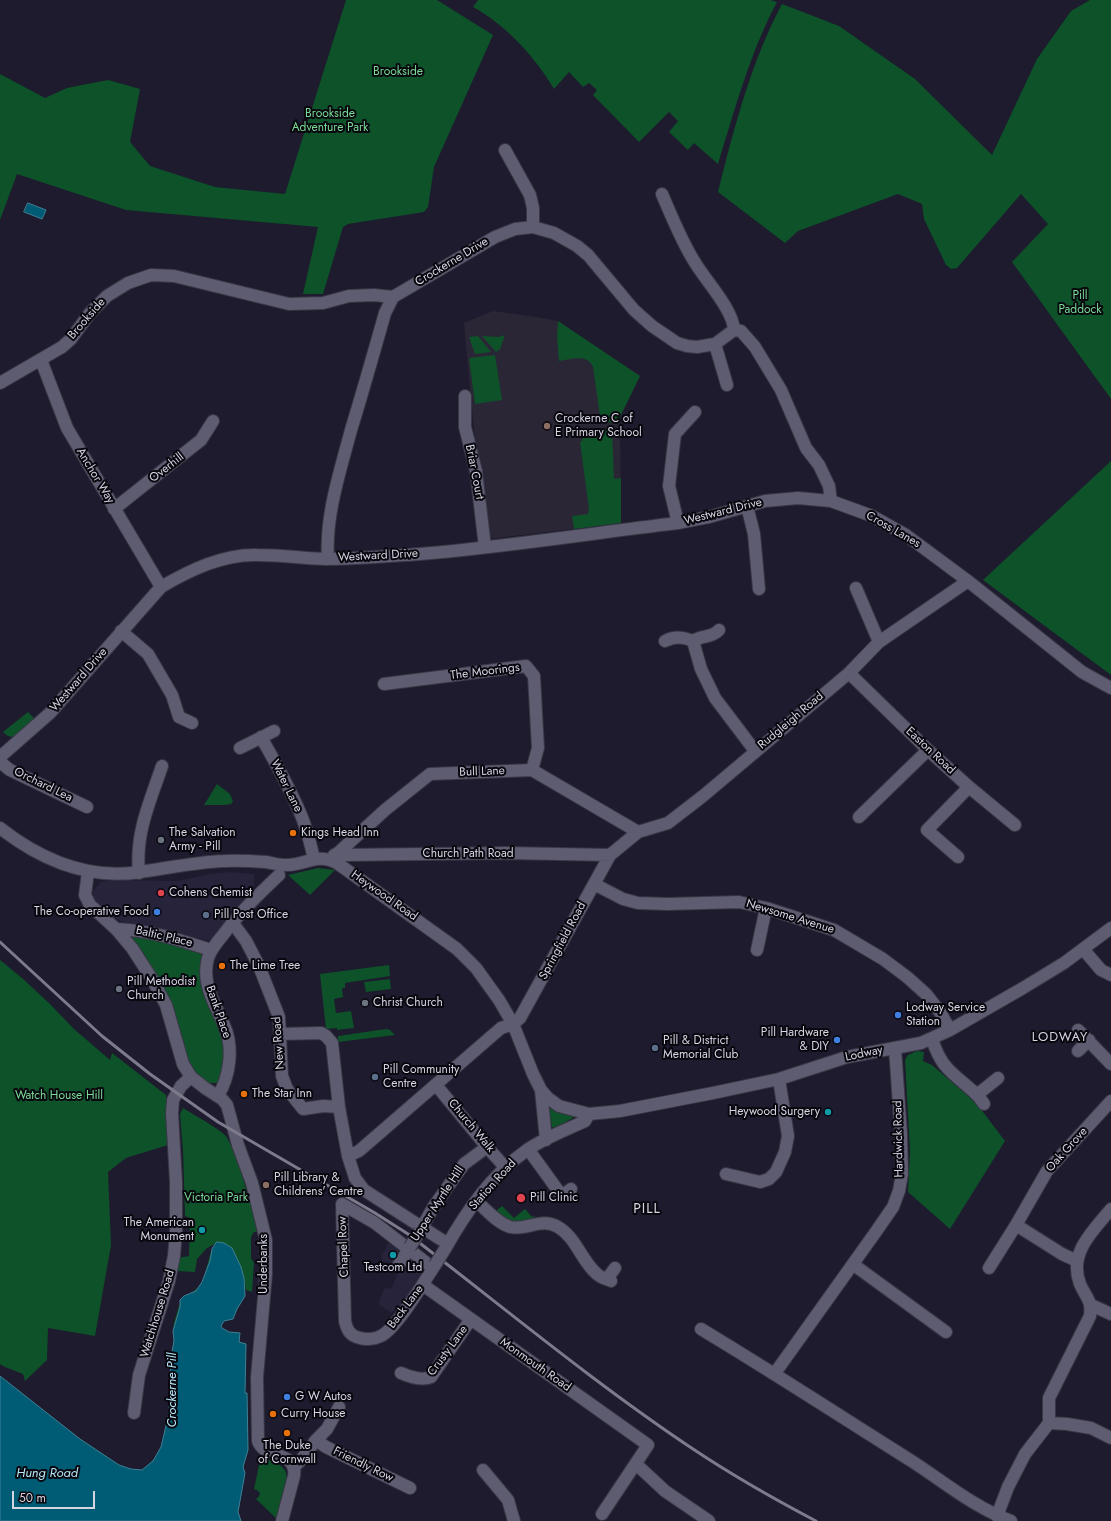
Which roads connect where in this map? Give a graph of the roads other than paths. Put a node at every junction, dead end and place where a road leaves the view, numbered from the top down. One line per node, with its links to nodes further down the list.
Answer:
1 (505, 150): 3 (street)
2 (662, 194): 5 (street)
3 (533, 227): 4 (street, Crockerne Drive); 6 (street, Crockerne Drive)
4 (393, 297): 7 (street, Brookside); 18 (street)
5 (734, 330): 6 (street, Crockerne Drive); 13 (street)
6 (715, 344): 9 (street)
7 (41, 360): 8 (street, Brookside); 15 (street, Anchor Way)
8 (0, 384)
9 (726, 385)
10 (465, 396): 17 (street, Briar Court)
11 (695, 412): 16 (street)
12 (213, 421): 15 (street, Overhill)
13 (832, 501): 14 (street, Westward Drive); 19 (street, Cross Lanes)
14 (747, 506): 16 (street, Westward Drive); 22 (street)
15 (114, 509): 20 (street, Anchor Way)
16 (678, 523): 17 (street, Westward Drive)
17 (485, 547): 18 (street, Westward Drive)
18 (328, 559): 20 (street, Westward Drive)
19 (968, 581): 27 (street, Rudgleigh Road); 30 (street, Cross Lanes)
20 (161, 587): 23 (street, Westward Drive)
21 (856, 588): 27 (street)
22 (760, 589)
23 (121, 630): 31 (street); 35 (street, Westward Drive)
24 (719, 630): 26 (street)
25 (665, 641): 26 (street)
26 (693, 641): 37 (street)
27 (879, 642): 28 (street, Rudgleigh Road)
28 (849, 673): 36 (street, Easton Road); 37 (street, Rudgleigh Road)
29 (384, 684): 40 (street, The Moorings)
30 (1111, 688)
31 (192, 723)
32 (274, 730): 33 (street)
33 (261, 737): 34 (street); 50 (street, Water Lane)
34 (240, 748)
35 (3, 749)
36 (928, 750): 41 (street, Easton Road); 43 (street)
37 (755, 751): 46 (street, Rudgleigh Road)
38 (0, 762): 42 (street, Orchard Lea)
39 (162, 766): 52 (street)
40 (532, 770): 46 (street); 48 (street, Bull Lane)
41 (969, 787): 44 (street, Easton Road); 49 (street)
42 (87, 807)
43 (859, 817)
44 (1015, 825)
45 (0, 828): 51 (street)
46 (638, 832): 47 (street, Rudgleigh Road)
47 (610, 855): 48 (street, Church Path Road); 54 (street, Springfield Road)
48 (333, 856): 50 (street); 63 (street, Heywood Road)
49 (958, 857)
50 (314, 859): 52 (street)
51 (88, 872): 52 (street); 58 (street)
52 (139, 873)
53 (279, 875): 56 (street)
54 (594, 884): 55 (street, Newsome Avenue); 63 (street, Springfield Road)
55 (766, 908): 61 (street); 64 (street, Newsome Avenue)
56 (232, 922): 60 (street); 66 (street, New Road)
57 (1111, 928): 59 (street, Lodway)
58 (116, 929): 60 (street, Baltic Place); 72 (street)
59 (1083, 948): 62 (street); 64 (street, Lodway)
60 (211, 950): 77 (street, Bank Place)
61 (757, 950)
62 (1111, 975)
63 (513, 1024): 75 (street); 76 (street, Heywood Road)
64 (950, 1030): 67 (street, Lodway)
65 (1078, 1030): 68 (street)
66 (280, 1034): 79 (street, New Road); 79 (street)
67 (932, 1039): 69 (street, Lodway); 73 (street)
68 (1089, 1040): 70 (street); 71 (street)
69 (895, 1048): 74 (street, Lodway); 95 (street, Hardwick Road)
70 (1078, 1050)
71 (1111, 1064)
72 (191, 1077): 77 (street); 110 (street, Watchhouse Road)
73 (998, 1078)
74 (779, 1079): 80 (street, Lodway); 86 (street)
75 (436, 1085): 82 (street, Church Walk); 84 (street)
76 (541, 1090): 80 (street, Heywood Road); 81 (street)
77 (218, 1096): 115 (street, Underbanks)
78 (1111, 1101): 90 (street, Oak Grove)
79 (339, 1107): 84 (street)
80 (589, 1114): 81 (street, Station Road)
81 (546, 1140): 83 (street, Station Road)
82 (486, 1147): 85 (street, Church Walk); 91 (street, Upper Myrtle Hill)
83 (528, 1149): 85 (street, Station Road); 87 (street)
84 (348, 1156): 91 (street)
85 (505, 1168): 88 (street, Station Road)
86 (726, 1174)
87 (571, 1189)
88 (476, 1201): 92 (street, Station Road); 98 (street)
89 (1111, 1209): 94 (street)
90 (1016, 1225): 94 (street); 99 (street, Oak Grove)
91 (422, 1229): 92 (street); 93 (street, Upper Myrtle Hill, bridge)
92 (447, 1247): 97 (street, Station Road, bridge)
93 (409, 1249): 96 (street, Upper Myrtle Hill); 97 (street, Chapel Row); 104 (street, Chapel Row)
94 (1077, 1261): 101 (street)
95 (854, 1265): 106 (street); 108 (street, Hardwick Road)
96 (398, 1266)
97 (434, 1267): 100 (street, Back Lane)
98 (615, 1268)
99 (989, 1268)
100 (423, 1285): 103 (street, Monmouth Road); 104 (street, Back Lane)
101 (1091, 1305): 102 (street); 111 (street)
102 (1111, 1314)
103 (471, 1319): 107 (street, Crusty Lane); 114 (street, Monmouth Road)
104 (347, 1329)
105 (701, 1329): 108 (street)
106 (946, 1332)
107 (401, 1373)
108 (775, 1373): 121 (street)
109 (339, 1407): 113 (street)
110 (134, 1413)
111 (1049, 1423): 112 (street); 121 (street)
112 (1111, 1438)
113 (316, 1440): 115 (street); 119 (street, Friendly Row)
114 (636, 1464): 120 (street); 124 (street)
115 (294, 1467): 122 (street)
116 (482, 1470): 117 (street)
117 (492, 1480): 118 (street); 123 (street)
118 (478, 1482)
119 (413, 1490)
120 (602, 1514)
121 (997, 1516): 125 (street)
122 (282, 1521)
123 (514, 1521)
124 (709, 1521)
125 (1011, 1521)

